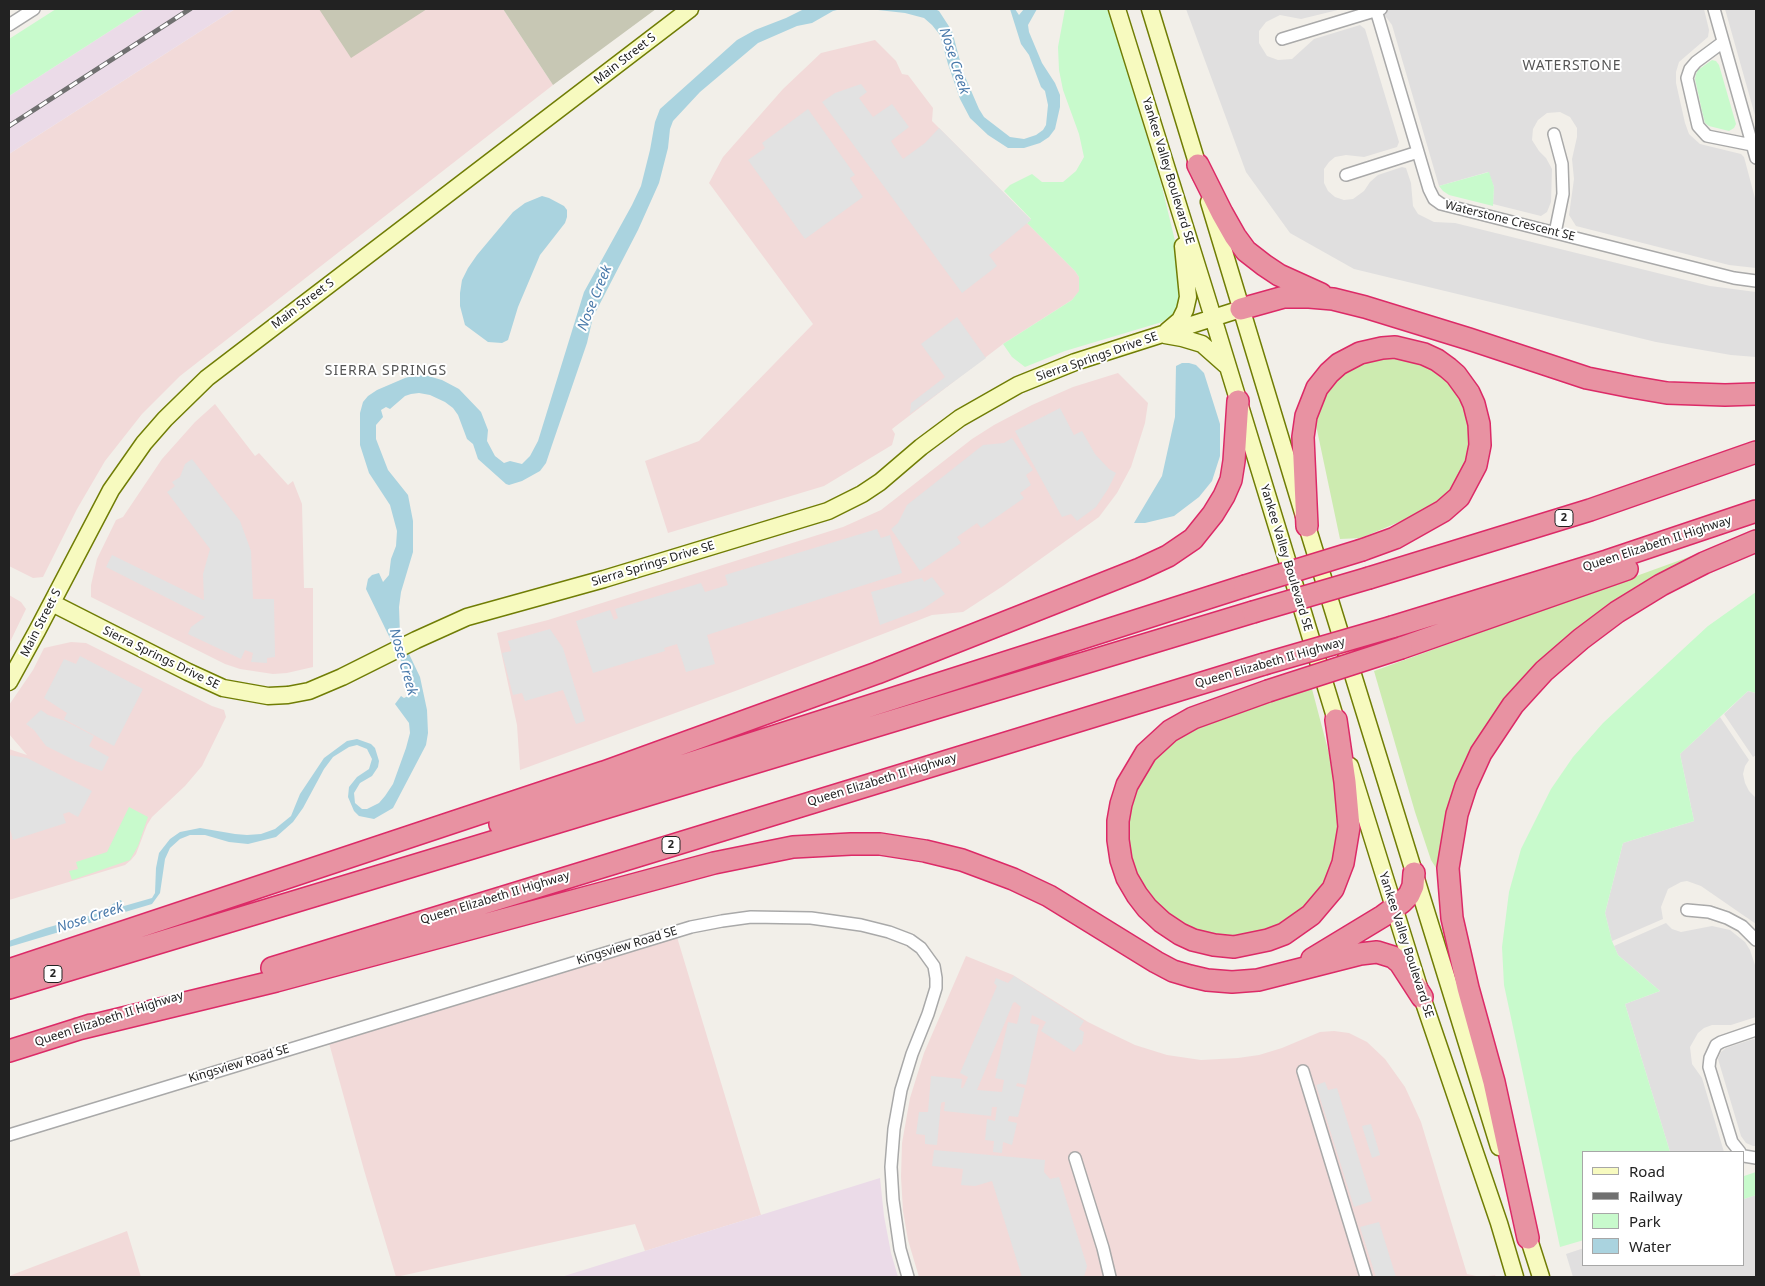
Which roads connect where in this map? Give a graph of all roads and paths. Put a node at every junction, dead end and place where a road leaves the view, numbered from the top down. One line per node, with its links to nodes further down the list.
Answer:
1 (34, 9): 7 (street)
2 (690, 9): 31 (main road, Main Street S)
3 (1117, 9): 16 (main road, Yankee Valley Boulevard SE)
4 (1150, 9): 14 (main road)
5 (1714, 9): 9 (street)
6 (1378, 10): 8 (street); 12 (street, Waterstone Crescent SE)
7 (9, 25)
8 (1282, 38)
9 (1723, 42): 11 (street); 11 (street)
10 (1554, 134): 17 (street)
11 (1752, 145): 13 (street)
12 (1418, 152): 15 (street); 17 (street, Waterstone Crescent SE)
13 (1756, 158)
14 (1198, 165): 19 (highway); 20 (main road)
15 (1346, 175)
16 (1176, 197): 21 (main road, Yankee Valley Boulevard SE); 22 (main road)
17 (1556, 233): 18 (street, Waterstone Crescent SE)
18 (1756, 281)
19 (1333, 299): 20 (highway); 24 (highway)
20 (1241, 309): 21 (main road, Sierra Springs Drive SE); 29 (main road)
21 (1213, 318): 22 (main road, Sierra Springs Drive SE); 23 (main road, Yankee Valley Boulevard SE)
22 (1163, 335): 23 (main road); 31 (main road, Sierra Springs Drive SE)
23 (1228, 367): 25 (main road, Yankee Valley Boulevard SE)
24 (1756, 394)
25 (1238, 401): 33 (main road, Yankee Valley Boulevard SE); 40 (highway)
26 (1756, 452): 38 (highway, 2, bridge)
27 (1756, 511): 43 (highway, Queen Elizabeth II Highway / 2, bridge)
28 (1756, 522): 33 (highway, bridge)
29 (1307, 526): 34 (main road); 38 (highway, bridge)
30 (1756, 541): 50 (highway)
31 (52, 603): 32 (main road, Main Street S)
32 (9, 682)
33 (1336, 720): 35 (main road, Yankee Valley Boulevard SE)
34 (1414, 873): 35 (highway); 50 (main road)
35 (1395, 908): 39 (highway); 42 (main road, Yankee Valley Boulevard SE)
36 (1687, 910): 37 (street)
37 (1756, 940)
38 (97, 960): 41 (highway, 2)
39 (1297, 969): 42 (highway); 43 (highway)
40 (9, 970)
41 (9, 988)
42 (1422, 997): 54 (main road, Yankee Valley Boulevard SE)
43 (78, 1029): 45 (highway, Queen Elizabeth II Highway / 2)
44 (1756, 1030): 48 (street)
45 (9, 1051)
46 (1303, 1071): 53 (street)
47 (9, 1135): 51 (street, Kingsview Road SE)
48 (1739, 1151)
49 (1075, 1158): 52 (street)
50 (1528, 1238): 55 (main road)
51 (908, 1277)
52 (1110, 1277)
53 (1366, 1277)
54 (1515, 1277)
55 (1541, 1277)

